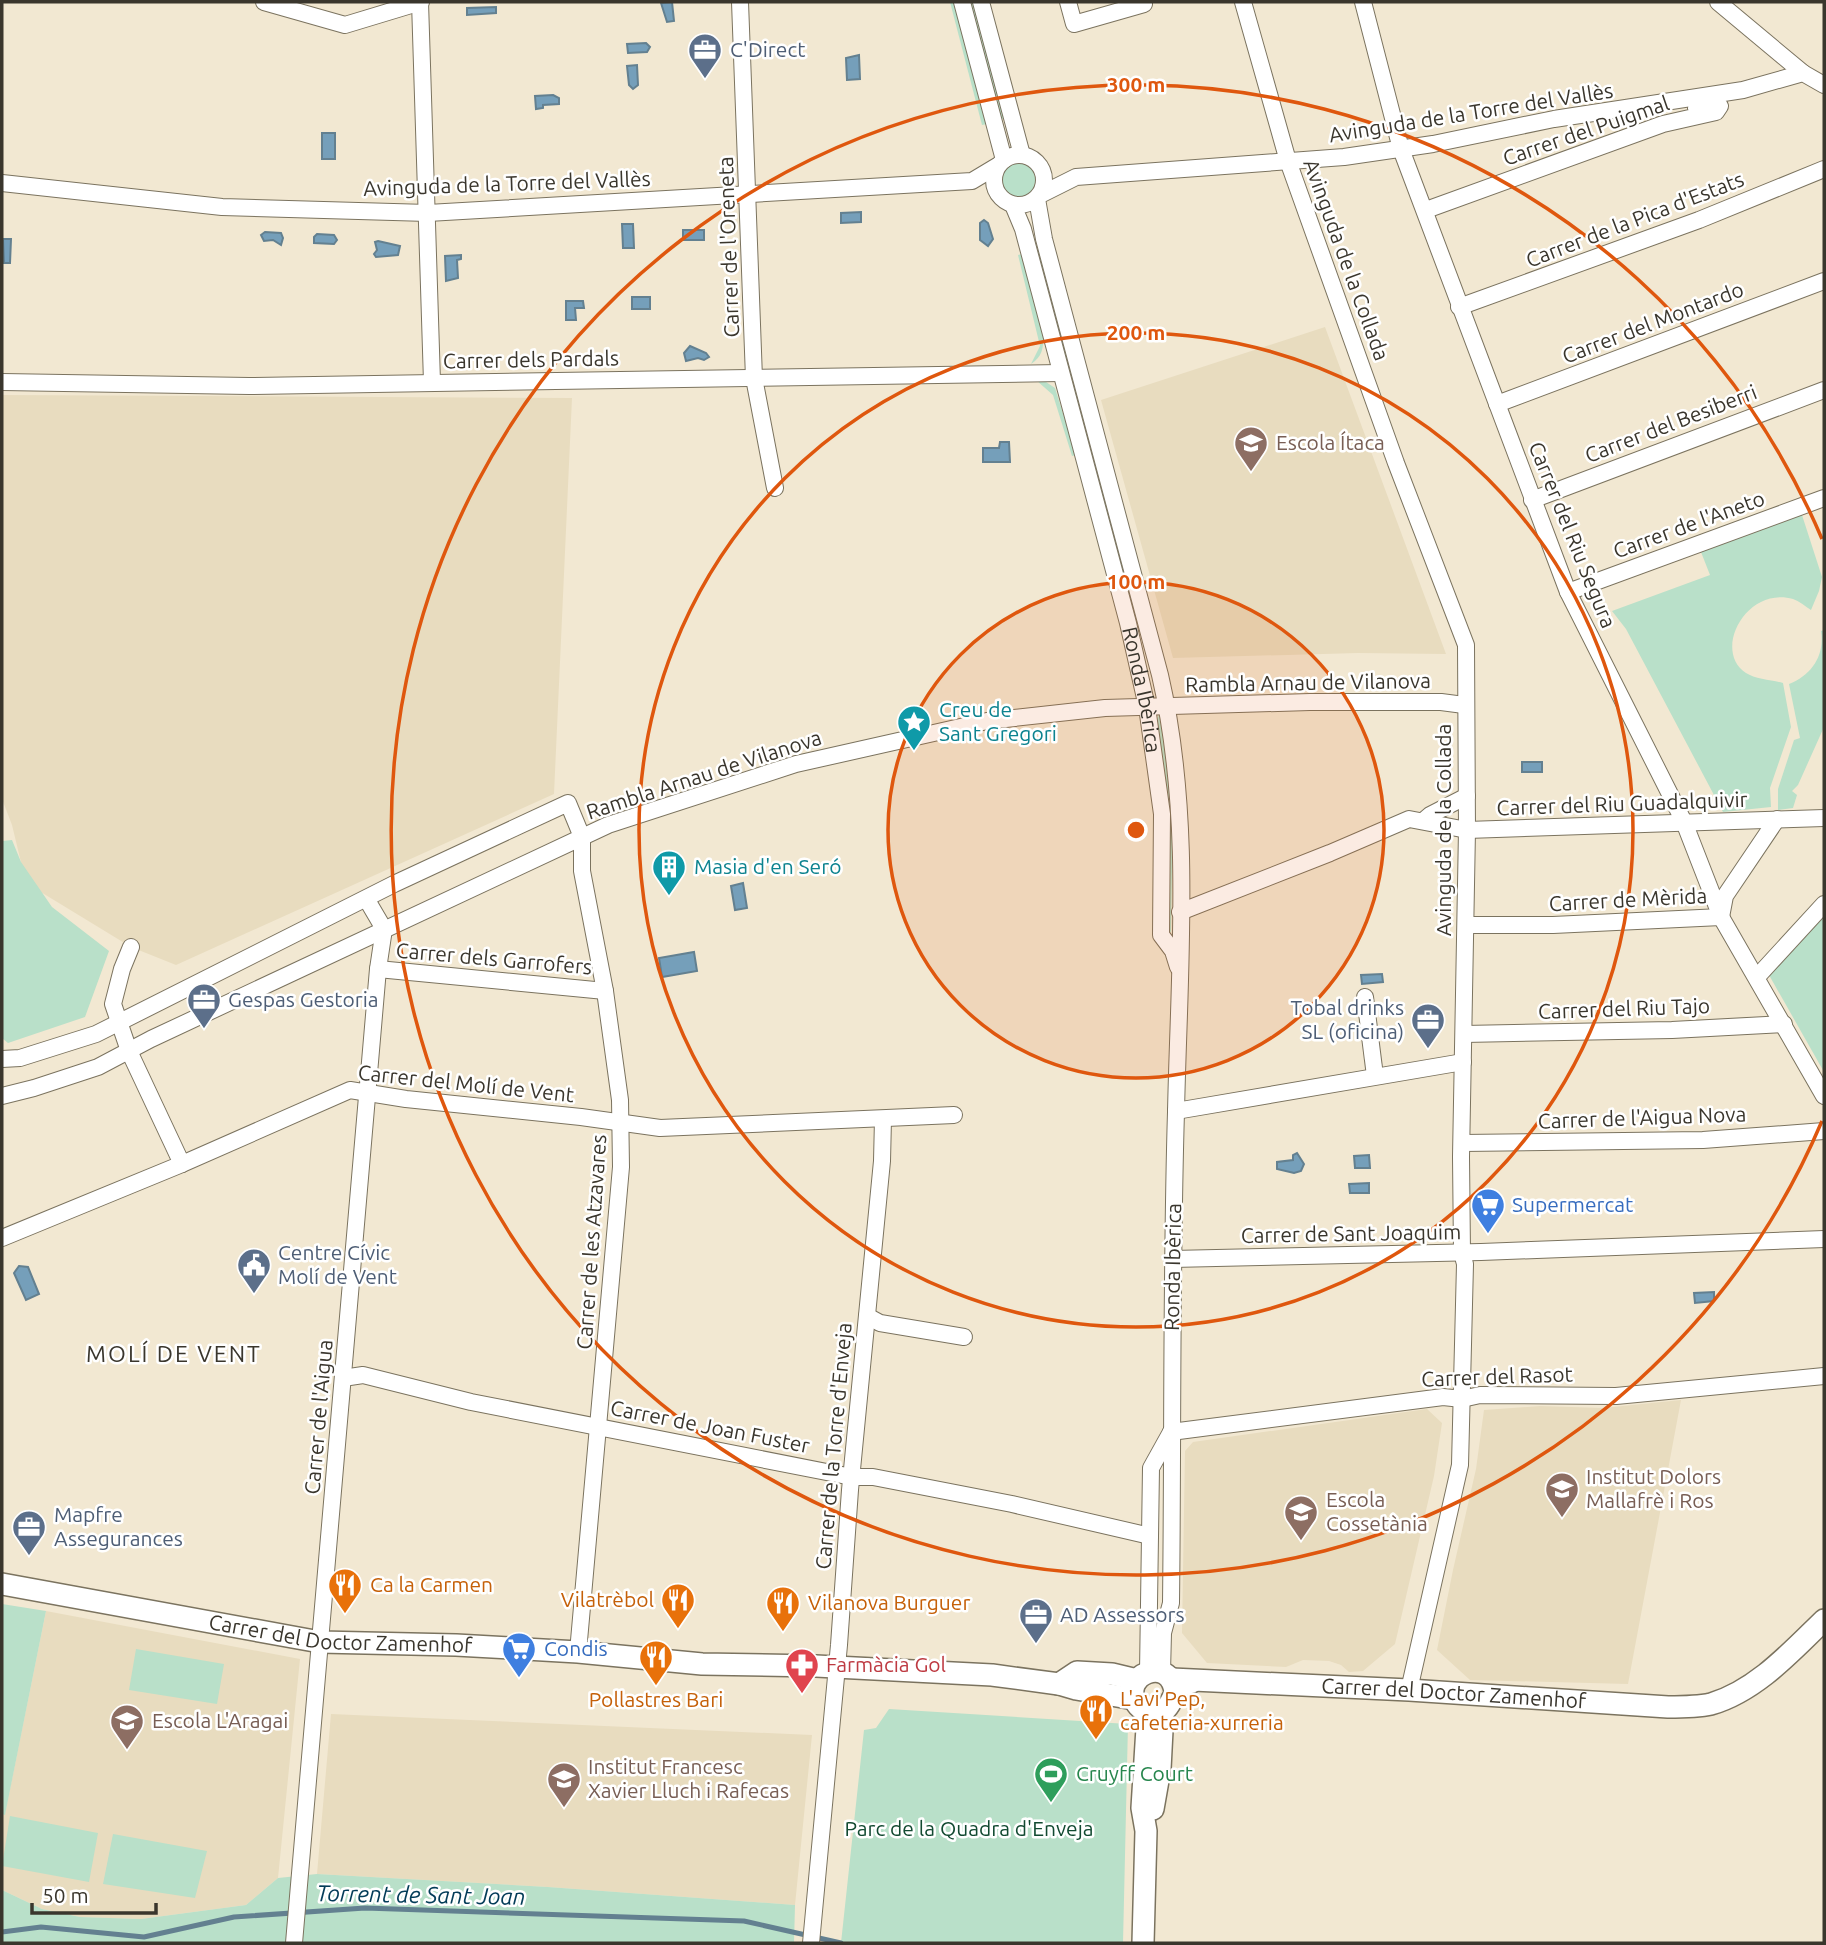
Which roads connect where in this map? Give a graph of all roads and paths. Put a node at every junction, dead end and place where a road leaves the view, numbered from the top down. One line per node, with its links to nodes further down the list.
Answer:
1 (264, 2): 2 (street)
2 (420, 2): 28 (street)
3 (740, 2): 24 (street, Carrer de l'Oreneta)
4 (962, 2): 17 (street)
5 (981, 2): 15 (street)
6 (1068, 2): 7 (street)
7 (1143, 2)
8 (1243, 2): 16 (street, Avinguda de la Collada)
9 (1363, 2): 14 (street, Carrer del Riu Segura)
10 (1718, 2): 11 (street)
11 (1804, 73): 12 (street); 13 (street, Avinguda de la Torre del Vallès)
12 (1824, 85)
13 (1554, 119): 14 (street, Avinguda de la Torre del Vallès); 27 (street, Carrer del Puigmal)
14 (1401, 149): 16 (street, Avinguda de la Torre del Vallès); 27 (street, Carrer del Riu Segura)
15 (1022, 155): 17 (street); 19 (street)
16 (1288, 161): 20 (street, Avinguda de la Torre del Vallès); 41 (street, Avinguda de la Collada)
17 (1001, 163): 21 (street, Avinguda de la Torre del Vallès); 23 (street)
18 (1824, 169): 30 (street, Carrer de la Pica d'Estats)
19 (1042, 170): 20 (street, Avinguda de la Torre del Vallès); 25 (street, Ronda Ibèrica)
20 (1076, 177): 25 (street, Avinguda de la Torre del Vallès)
21 (972, 181): 23 (street, Avinguda de la Torre del Vallès); 24 (street, Avinguda de la Torre del Vallès)
22 (2, 183): 28 (street, Avinguda de la Torre del Vallès)
23 (996, 191): 26 (street)
24 (748, 196): 28 (street, Avinguda de la Torre del Vallès); 32 (street, Carrer de l'Oreneta)
25 (1038, 197): 26 (street); 43 (street, Ronda Ibèrica)
26 (1013, 205): 31 (street, Ronda Ibèrica)
27 (1426, 210): 30 (street, Carrer del Riu Segura)
28 (428, 213): 34 (street)
29 (1824, 281): 36 (street, Carrer del Montardo)
30 (1459, 307): 36 (street, Carrer del Riu Segura)
31 (1060, 373): 32 (street, Carrer dels Pardals); 42 (street, Ronda Ibèrica)
32 (754, 378): 34 (street, Carrer dels Pardals); 37 (street, Carrer de l'Oreneta)
33 (2, 382): 34 (street, Carrer dels Pardals)
34 (432, 382)
35 (1824, 390): 39 (street, Carrer del Besiberri)
36 (1497, 404): 39 (street, Carrer del Riu Segura)
37 (775, 488)
38 (1824, 498): 40 (street, Carrer de l'Aneto)
39 (1532, 500): 40 (street, Carrer del Riu Segura)
40 (1569, 592): 48 (street, Carrer del Riu Segura)
41 (1464, 705): 43 (street, Rambla Arnau de Vilanova); 44 (street, Avinguda de la Collada)
42 (1147, 706): 43 (street, Rambla Arnau de Vilanova); 50 (street, Rambla Arnau de Vilanova); 59 (street, Ronda Ibèrica)
43 (1167, 707): 53 (street, Ronda Ibèrica)
44 (1467, 796): 47 (street, Carrer del Riu Guadalquivir); 49 (street, Avinguda de la Collada)
45 (1824, 818): 46 (street, Carrer del Riu Guadalquivir)
46 (1777, 819): 48 (street, Carrer del Riu Guadalquivir); 54 (street, Carrer de Mèrida)
47 (1423, 821): 49 (street, Carrer del Riu Guadalquivir); 53 (street, Carrer del Riu Guadalquivir)
48 (1684, 822): 49 (street, Carrer del Riu Guadalquivir); 54 (street, Carrer del Riu Segura)
49 (1467, 830): 55 (street, Avinguda de la Collada)
50 (582, 836): 51 (street, Rambla Arnau de Vilanova); 56 (street, Rambla Arnau de Vilanova); 61 (street, Carrer de les Atzavares)
51 (367, 900): 56 (street); 63 (street, Rambla Arnau de Vilanova)
52 (1824, 904): 60 (street)
53 (1180, 912): 59 (street, Ronda Ibèrica)
54 (1721, 916): 55 (street, Carrer de Mèrida); 60 (street, Carrer del Riu Segura)
55 (1466, 925): 65 (street, Avinguda de la Collada)
56 (384, 929): 58 (street, Carrer de l'Aigua); 66 (street, Rambla Arnau de Vilanova)
57 (131, 947): 63 (street)
58 (379, 969): 61 (street, Carrer dels Garrofers); 70 (street, Carrer de l'Aigua)
59 (1180, 976): 73 (street, Ronda Ibèrica)
60 (1757, 977): 64 (street, Carrer del Riu Segura)
61 (605, 991): 76 (street, Carrer de les Atzavares)
62 (1365, 997): 69 (street)
63 (119, 1020): 66 (street); 67 (street, Rambla Arnau de Vilanova)
64 (1784, 1024): 65 (street, Carrer del Riu Tajo); 72 (street, Carrer del Riu Segura)
65 (1464, 1034): 68 (street, Avinguda de la Collada)
66 (129, 1051): 71 (street, Rambla Arnau de Vilanova); 79 (street)
67 (2, 1059)
68 (1463, 1062): 69 (street); 78 (street, Avinguda de la Collada)
69 (1375, 1076): 73 (street)
70 (369, 1093): 76 (street, Carrer del Molí de Vent); 79 (street, Carrer del Molí de Vent); 87 (street, Carrer de l'Aigua)
71 (2, 1096)
72 (1824, 1096)
73 (1176, 1111): 83 (street, Ronda Ibèrica)
74 (954, 1115): 75 (street, Carrer del Molí de Vent)
75 (884, 1119): 76 (street, Carrer del Molí de Vent); 84 (street, Carrer de la Torre d'Enveja)
76 (622, 1123): 89 (street, Carrer de les Atzavares)
77 (1824, 1131): 78 (street, Carrer de l'Aigua Nova)
78 (1462, 1143): 82 (street, Avinguda de la Collada)
79 (182, 1164): 80 (street, Carrer del Molí de Vent)
80 (2, 1238)
81 (1824, 1239): 82 (street, Carrer de Sant Joaquim)
82 (1462, 1253): 83 (street, Carrer de Sant Joaquim); 88 (street, Avinguda de la Collada)
83 (1172, 1259): 90 (street, Ronda Ibèrica)
84 (867, 1317): 85 (street); 91 (street, Carrer de la Torre d'Enveja)
85 (964, 1337)
86 (1824, 1376): 88 (street, Carrer del Rasot)
87 (343, 1378): 89 (street, Carrer de Joan Fuster); 95 (street, Carrer de l'Aigua)
88 (1462, 1399): 90 (street, Carrer del Rasot); 99 (street, Avinguda de la Collada)
89 (597, 1425): 91 (street, Carrer de Joan Fuster); 96 (street, Carrer de les Atzavares)
90 (1171, 1432): 92 (street, Ronda Ibèrica); 98 (street, Ronda Ibèrica)
91 (852, 1477): 92 (street, Carrer de Joan Fuster); 97 (street, Carrer de la Torre d'Enveja)
92 (1150, 1536): 98 (street, Ronda Ibèrica)
93 (2, 1584): 95 (street, Carrer del Doctor Zamenhof)
94 (1824, 1619): 99 (street, Carrer del Doctor Zamenhof)
95 (320, 1642): 96 (street, Carrer del Doctor Zamenhof); 100 (street, Carrer de l'Aigua)
96 (578, 1652): 97 (street, Carrer del Doctor Zamenhof)
97 (836, 1668): 98 (street, Carrer del Doctor Zamenhof); 101 (street, Carrer de la Torre d'Enveja)
98 (1159, 1689): 99 (street, Carrer del Doctor Zamenhof); 102 (street)
99 (1409, 1690)
100 (294, 1943)
101 (811, 1943)
102 (1143, 1943)

